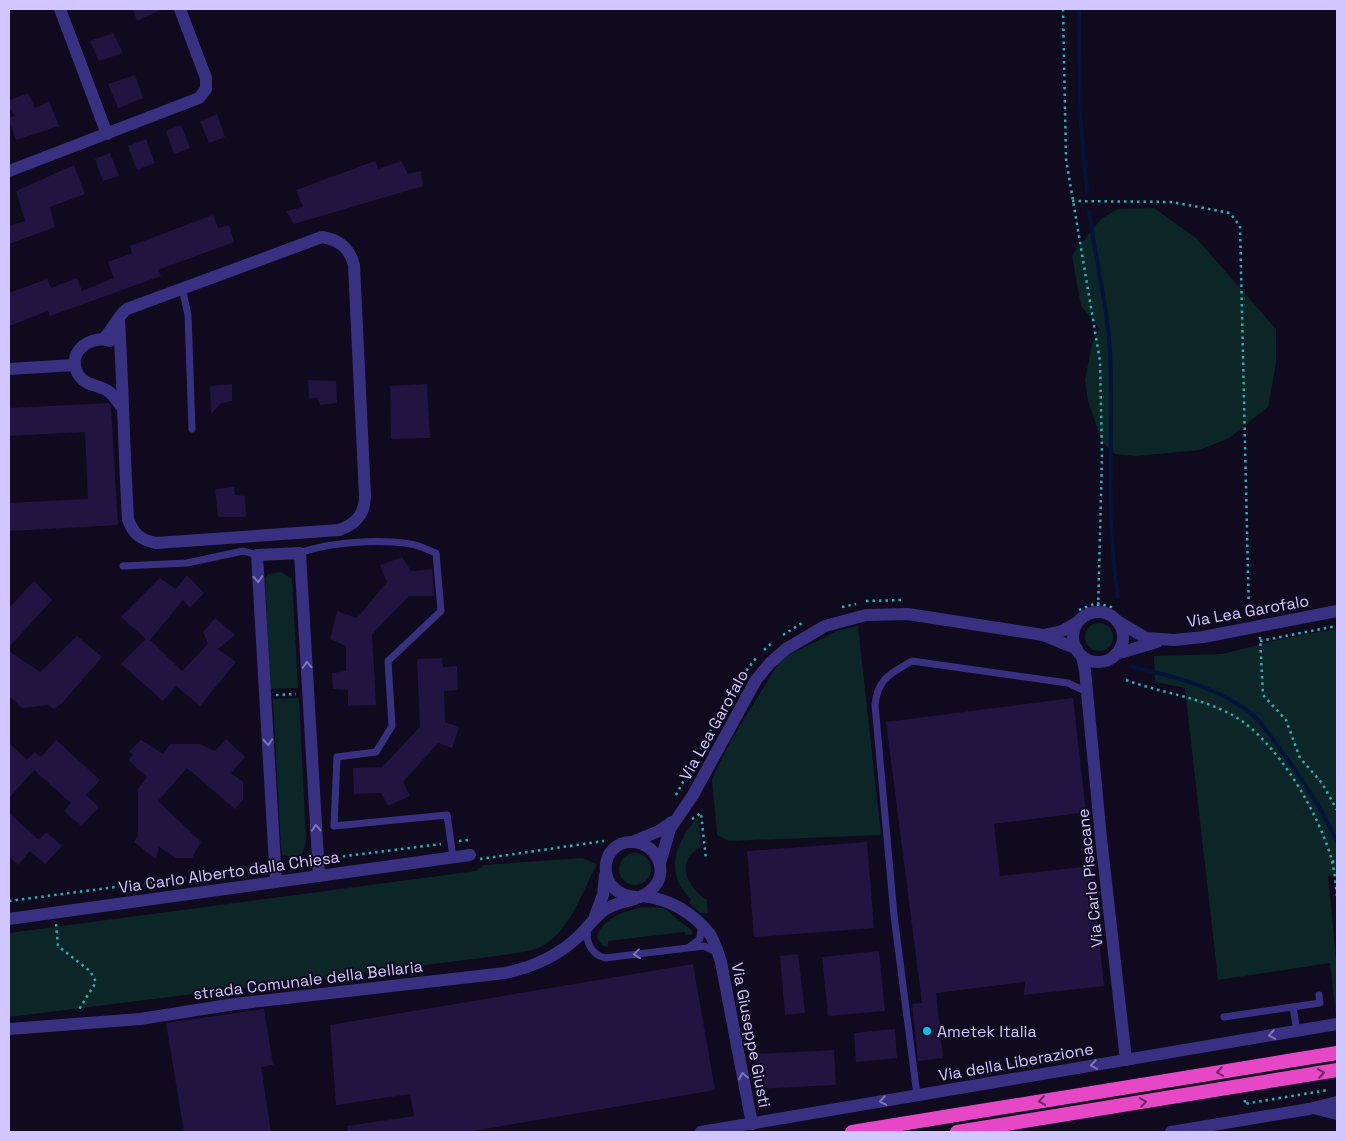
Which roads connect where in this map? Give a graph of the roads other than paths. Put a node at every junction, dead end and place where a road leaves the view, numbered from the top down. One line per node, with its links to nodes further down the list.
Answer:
1 (60, 9): 3 (street)
2 (180, 9): 3 (street)
3 (107, 134): 4 (street)
4 (9, 171)
5 (182, 288): 6 (street); 13 (street); 14 (lane)
6 (119, 320): 7 (street); 8 (street)
7 (103, 339): 8 (street); 9 (street)
8 (121, 354): 11 (street)
9 (75, 365): 10 (street); 12 (street)
10 (9, 369)
11 (122, 370): 12 (street); 13 (street)
12 (96, 386): 13 (street)
13 (121, 406)
14 (192, 429)
15 (300, 553): 16 (street); 28 (lane, Via Carlo Alberto dalla Chiesa); 32 (street, one-way to 15)
16 (257, 555): 17 (lane); 33 (street, one-way to 33)
17 (122, 566)
18 (1337, 611): 22 (street, Via Lea Garofalo)
19 (1117, 621): 20 (street, Via Lea Garofalo); 22 (street, Via Lea Garofalo); 24 (street)
20 (1078, 622): 21 (street, Via Lea Garofalo); 23 (street)
21 (1043, 635): 23 (street, Via Lea Garofalo); 26 (street, Via Lea Garofalo)
22 (1164, 641): 24 (street, Via Lea Garofalo)
23 (1079, 652): 24 (street, Via Lea Garofalo); 25 (street, Via Carlo Pisacane)
24 (1111, 658): 25 (street, Via Carlo Pisacane)
25 (1087, 692): 48 (street, Via Carlo Pisacane); 50 (lane)
26 (678, 818): 27 (street, Via Lea Garofalo); 30 (street, Via Lea Garofalo)
27 (632, 842): 30 (street); 31 (street)
28 (453, 857): 29 (street, Via Carlo Alberto dalla Chiesa); 32 (street, Via Carlo Alberto dalla Chiesa)
29 (473, 858)
30 (660, 868): 34 (street); 35 (street, Via Giuseppe Giusti)
31 (605, 872): 34 (street); 37 (street)
32 (319, 876): 33 (street, Via Carlo Alberto dalla Chiesa)
33 (276, 882): 36 (street, Via Carlo Alberto dalla Chiesa)
34 (639, 896): 35 (street, Via Giuseppe Giusti); 37 (street)
35 (675, 904): 38 (street, Via Giuseppe Giusti)
36 (9, 919)
37 (592, 921): 39 (lane, Via Giuseppe Giusti, one-way to 37); 45 (street, strada Comunale della Bellaria)
38 (701, 926): 39 (lane); 40 (street, Via Giuseppe Giusti)
39 (686, 948): 40 (lane, Via Giuseppe Giusti)
40 (718, 954): 54 (street, Via Giuseppe Giusti, one-way to 40)
41 (1319, 995): 42 (lane)
42 (1293, 1007): 43 (lane); 46 (lane)
43 (1224, 1017)
44 (1337, 1024): 46 (street, Via della Liberazione)
45 (9, 1029)
46 (1297, 1031): 48 (street, Via della Liberazione, one-way to 48)
47 (1337, 1053): 56 (highway, one-way to 56)
48 (1126, 1060): 50 (street, Via della Liberazione, one-way to 50)
49 (1337, 1070): 57 (highway, one-way to 49)
50 (917, 1096): 54 (street, Via della Liberazione, one-way to 54)
51 (1337, 1102): 52 (street)
52 (1309, 1109): 53 (street); 58 (street)
53 (1337, 1114)
54 (752, 1124): 55 (street, Via della Liberazione)
55 (700, 1132)
56 (852, 1132)
57 (957, 1132)
58 (1171, 1132)

